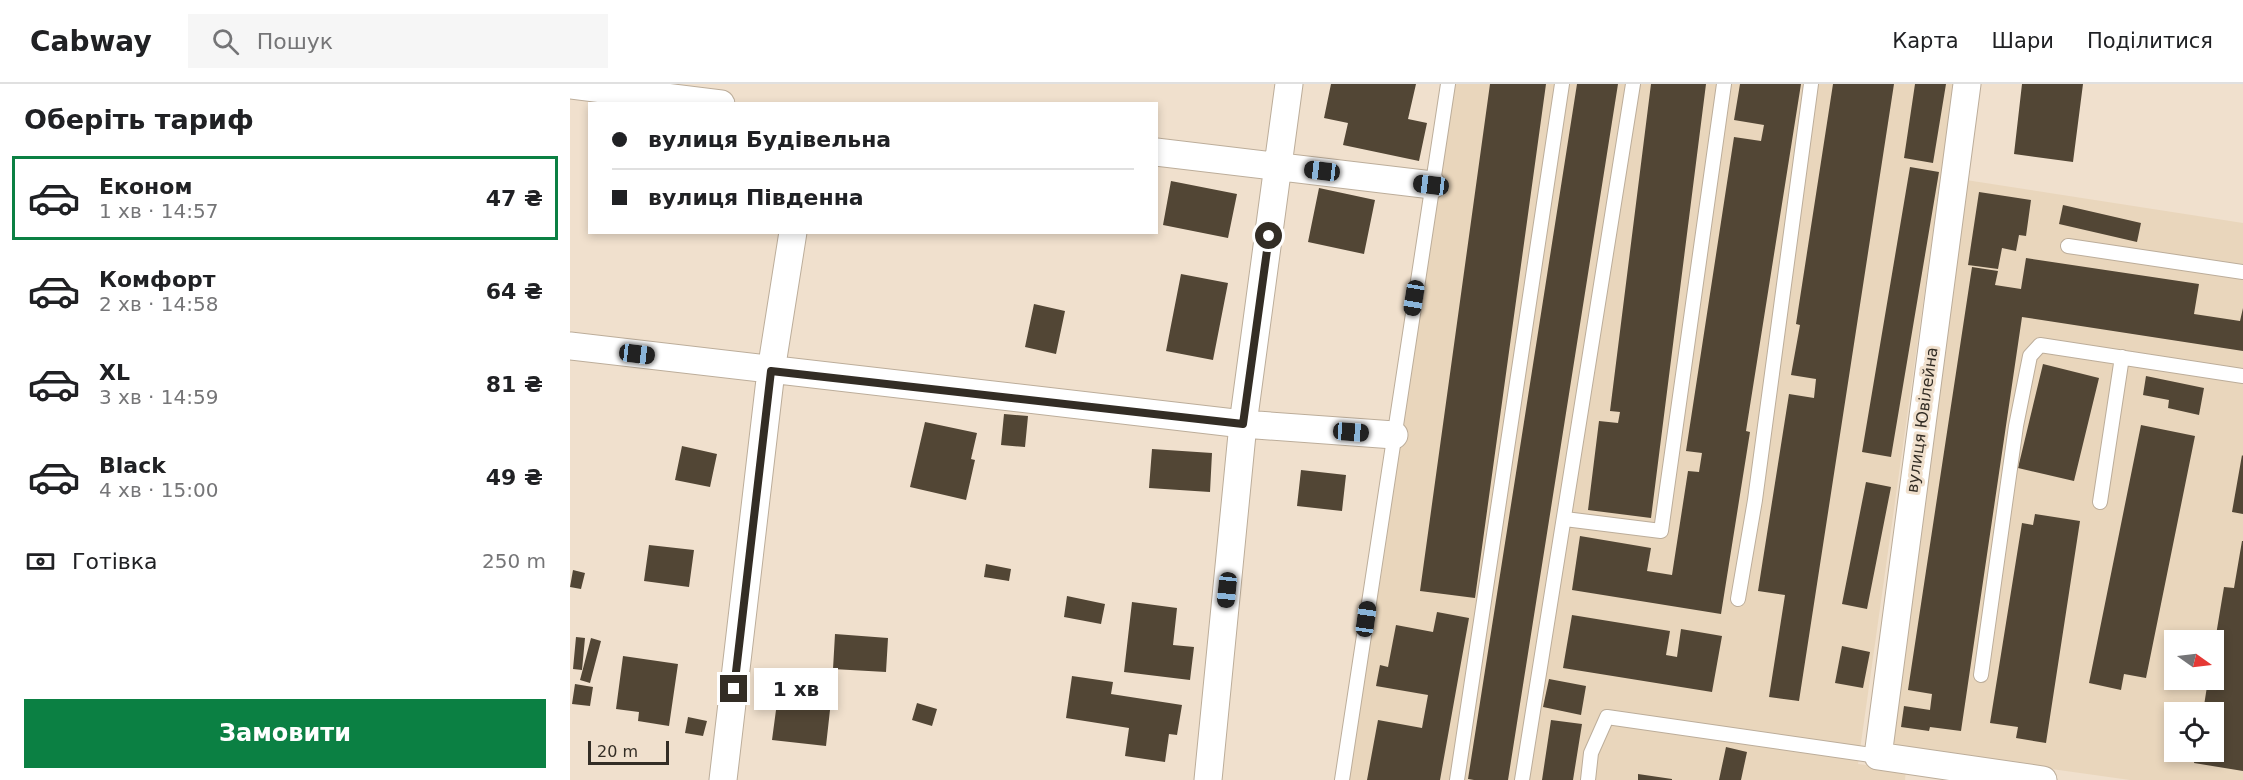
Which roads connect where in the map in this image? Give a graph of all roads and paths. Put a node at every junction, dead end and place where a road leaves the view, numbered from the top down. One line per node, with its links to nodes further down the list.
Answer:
1 (1289, 84): 11 (street)
2 (1448, 84): 12 (lane)
3 (1562, 84): 30 (lane)
4 (1633, 84): 23 (lane)
5 (1724, 84): 23 (lane)
6 (1811, 84): 24 (lane)
7 (1967, 84): 26 (street, вулиця Ювілейна)
8 (570, 85): 9 (street)
9 (705, 102)
10 (1158, 152): 11 (street)
11 (1278, 165): 12 (street); 20 (street)
12 (1431, 185): 21 (lane)
13 (793, 234): 18 (street)
14 (2068, 246): 15 (lane)
15 (2243, 272)
16 (570, 346): 18 (street)
17 (2122, 357): 19 (lane); 22 (lane); 25 (lane)
18 (771, 371): 20 (street); 27 (street)
19 (2243, 376)
20 (1243, 424): 21 (street); 28 (street)
21 (1394, 435): 29 (lane)
22 (2100, 502)
23 (1565, 519): 31 (lane)
24 (1738, 599)
25 (1982, 675)
26 (1878, 756): 32 (lane); 33 (street)
27 (723, 780)
28 (1208, 780)
29 (1342, 780)
30 (1456, 780)
31 (1522, 780)
32 (1588, 780)
33 (2043, 780)

